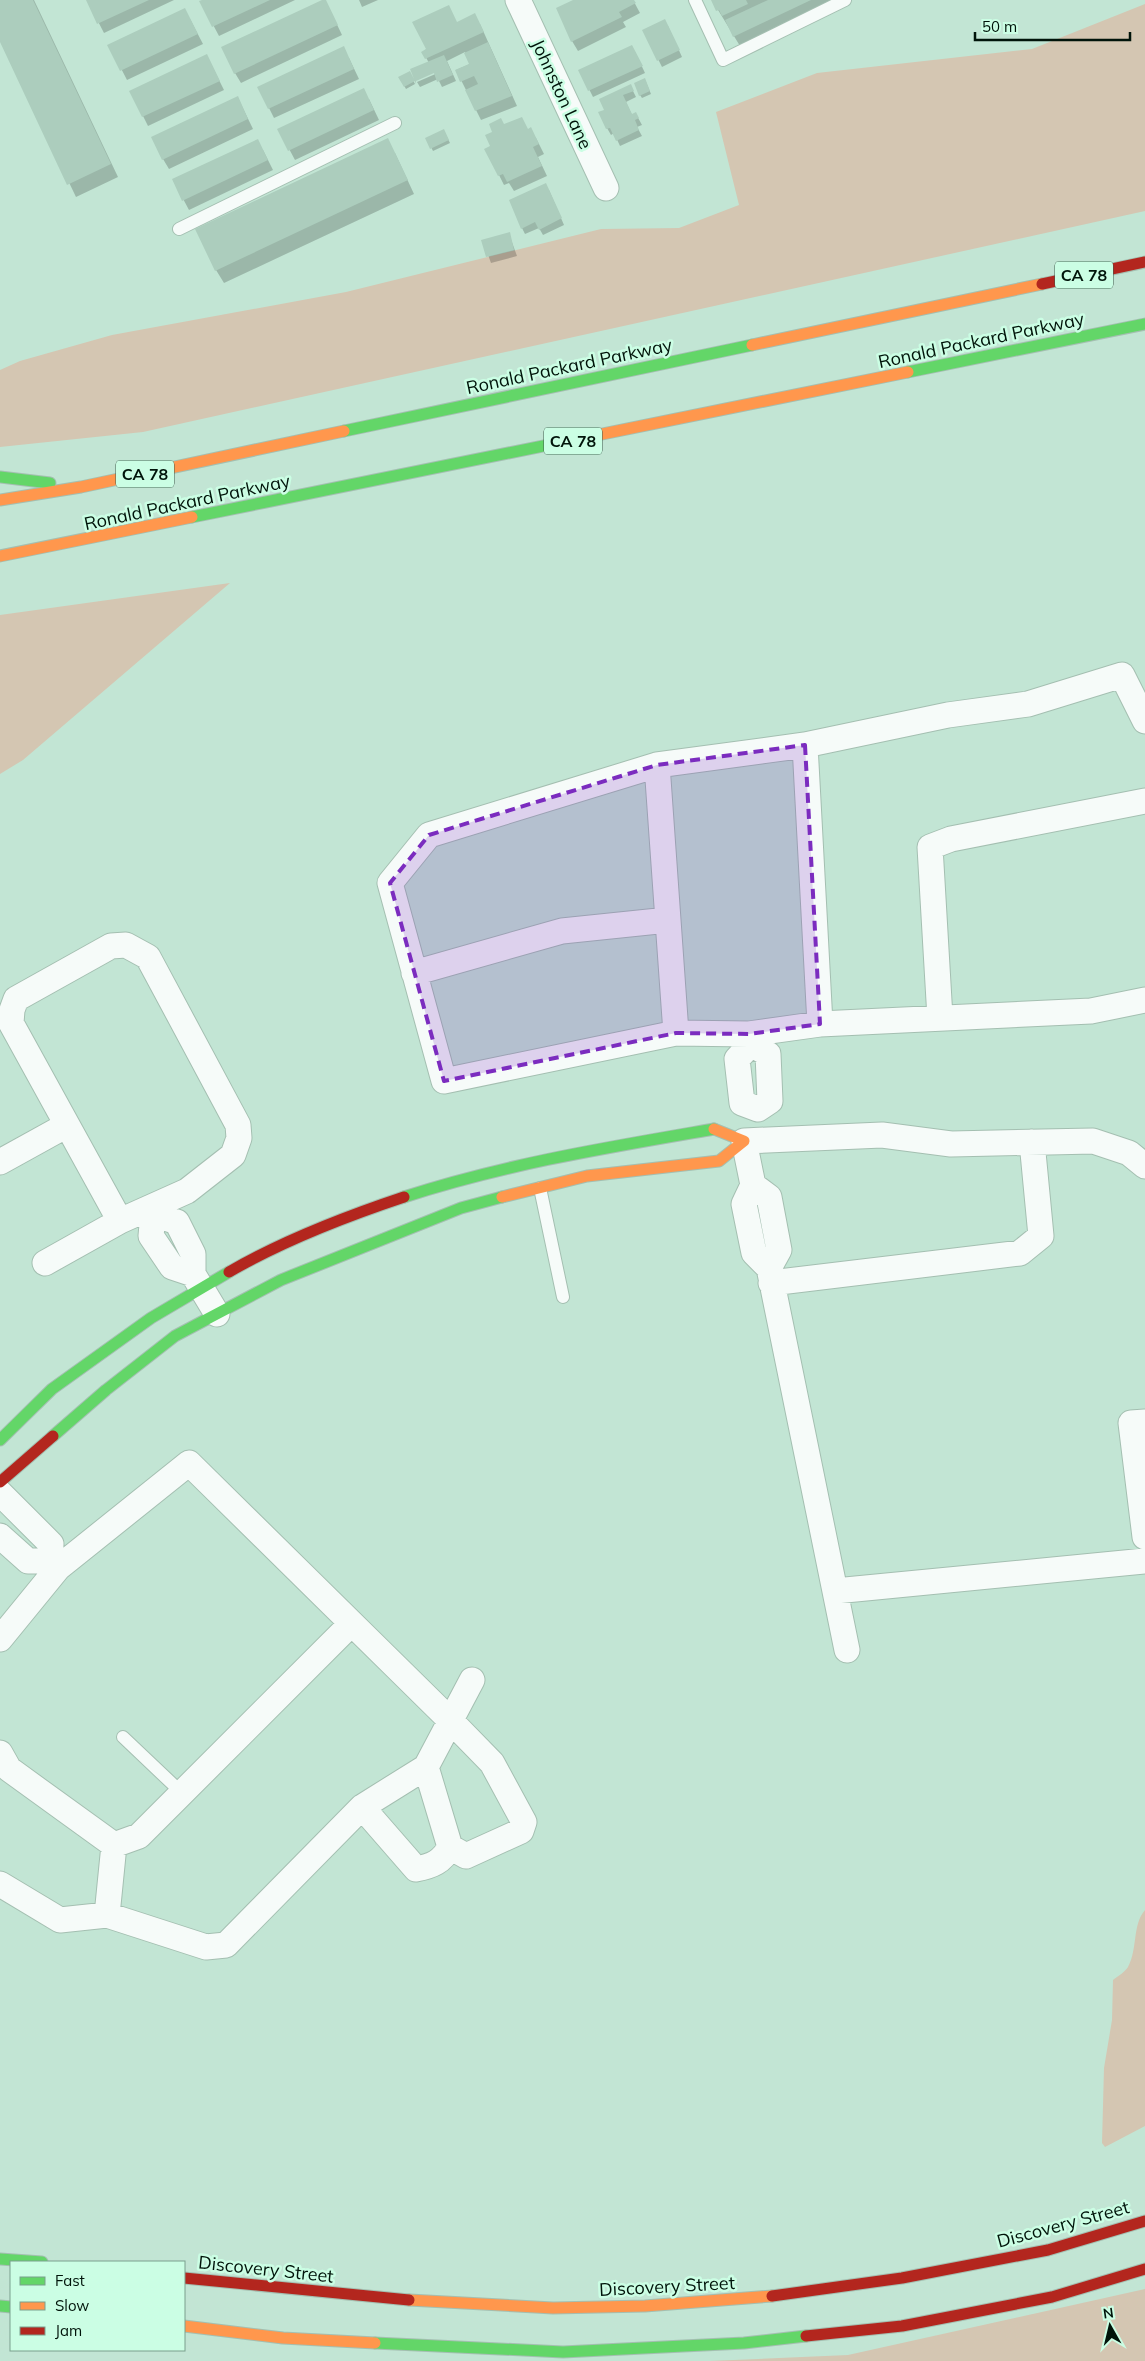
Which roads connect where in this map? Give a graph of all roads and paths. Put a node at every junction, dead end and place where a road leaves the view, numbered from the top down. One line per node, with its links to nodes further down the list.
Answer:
1 (518, 0): 5 (street, Johnston Lane)
2 (695, 0): 3 (lane)
3 (845, 0)
4 (395, 122): 6 (lane)
5 (606, 188)
6 (179, 230)
7 (1145, 250): 9 (main road)
8 (1145, 262): 9 (main road, Ronald Packard Parkway / CA 78)
9 (1023, 288): 12 (main road, Ronald Packard Parkway / CA 78)
10 (1145, 324): 14 (main road, Ronald Packard Parkway / CA 78)
11 (0, 477): 12 (main road)
12 (81, 487): 13 (main road, Ronald Packard Parkway / CA 78)
13 (0, 500)
14 (0, 556)
15 (1145, 721): 16 (street)
16 (804, 745): 17 (street); 23 (street)
17 (657, 765): 19 (street); 20 (street)
18 (1145, 801): 22 (street)
19 (668, 920): 20 (street); 24 (street)
20 (414, 973): 24 (street)
21 (1145, 1000): 22 (street)
22 (940, 1018): 23 (street)
23 (820, 1024): 25 (street)
24 (676, 1033): 25 (street)
25 (750, 1039): 27 (street)
26 (67, 1125): 29 (street); 32 (street); 33 (street)
27 (753, 1140): 28 (street); 31 (main road); 35 (street); 36 (main road)
28 (1032, 1142): 30 (street); 35 (street)
29 (3, 1154)
30 (1145, 1166)
31 (540, 1188): 37 (lane); 38 (main road)
32 (151, 1211): 33 (street); 36 (street)
33 (120, 1221): 34 (street)
34 (45, 1263)
35 (770, 1275): 47 (street)
36 (197, 1281): 38 (street); 40 (main road)
37 (563, 1298)
38 (217, 1314): 41 (main road)
39 (1145, 1422): 44 (street)
40 (0, 1440)
41 (0, 1482)
42 (0, 1493): 46 (street)
43 (0, 1536): 46 (street)
44 (1145, 1537)
45 (1145, 1561): 47 (street)
46 (54, 1565): 48 (street); 49 (street)
47 (835, 1591): 50 (street)
48 (351, 1624): 52 (street); 56 (street)
49 (0, 1639)
50 (847, 1650)
51 (472, 1680): 52 (street)
52 (452, 1722): 55 (street); 59 (street)
53 (123, 1737): 56 (lane)
54 (0, 1753): 58 (street)
55 (426, 1767): 57 (street); 59 (street)
56 (182, 1793): 58 (street)
57 (362, 1808): 59 (street); 61 (street)
58 (114, 1846): 61 (street)
59 (450, 1847)
60 (0, 1884): 61 (street)
61 (107, 1915)
62 (1145, 2221): 66 (main road, Discovery Street)
63 (0, 2259): 64 (main road)
64 (28, 2261)
65 (1145, 2269): 68 (main road)
66 (185, 2278)
67 (185, 2326): 68 (main road)
68 (565, 2357)

